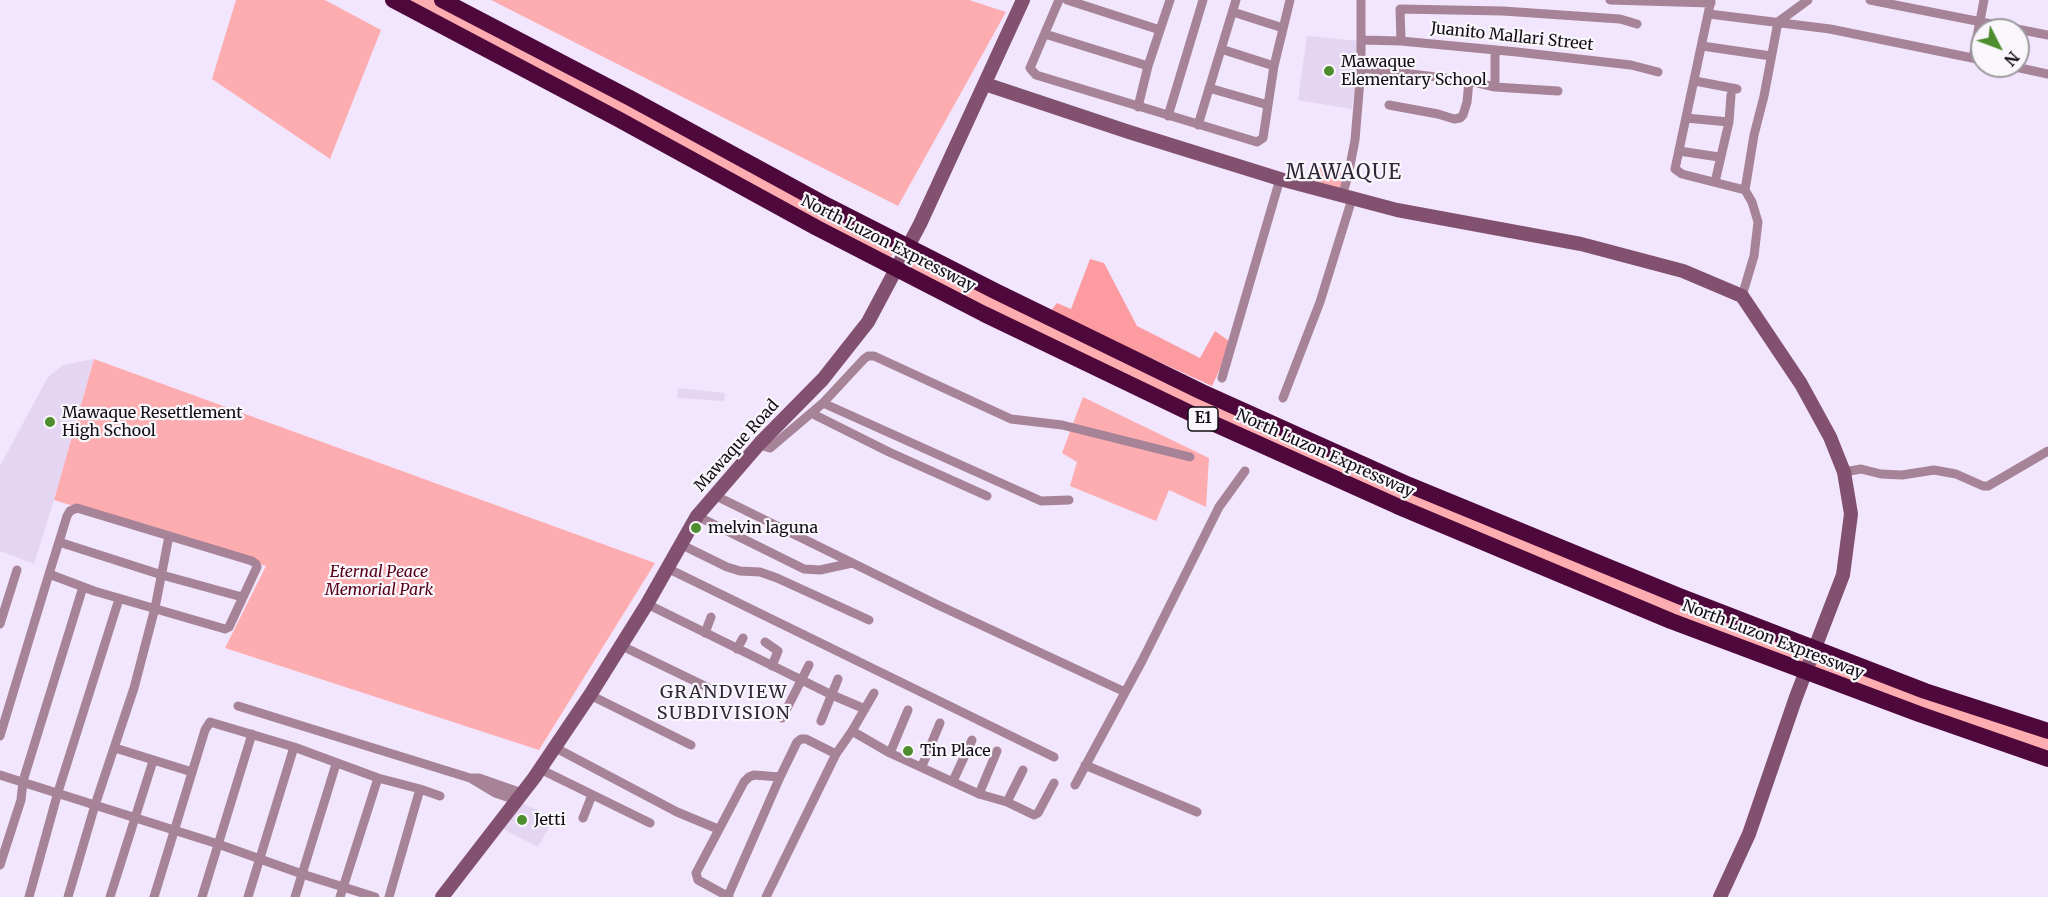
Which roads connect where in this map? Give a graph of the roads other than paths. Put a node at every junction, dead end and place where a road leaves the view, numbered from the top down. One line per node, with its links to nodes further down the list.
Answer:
1 (393, 0): 125 (highway, North Luzon Expressway / E1)
2 (442, 0): 113 (highway, North Luzon Expressway / E1)
3 (1023, 0): 45 (street, Mawaque Road)
4 (1059, 0): 28 (street)
5 (1066, 0): 26 (street)
6 (1170, 0): 26 (street)
7 (1203, 0): 52 (street)
8 (1236, 0): 19 (street)
9 (1290, 0): 25 (street)
10 (1361, 0): 30 (street)
11 (1610, 0): 12 (street)
12 (1643, 0): 16 (street)
13 (1808, 0): 23 (street)
14 (1870, 0): 22 (street)
15 (1983, 0): 21 (street)
16 (1675, 1): 17 (street)
17 (1711, 1): 20 (street)
18 (1400, 5): 24 (street); 31 (street)
19 (1233, 12): 25 (street); 33 (street)
20 (1709, 14): 23 (street); 32 (street)
21 (1980, 18)
22 (1970, 19)
23 (1778, 22): 35 (street); 36 (street)
24 (1637, 24)
25 (1283, 28): 38 (street)
26 (1160, 30): 37 (street)
27 (2030, 31): 29 (street)
28 (1045, 34): 37 (street); 51 (street)
29 (2048, 35)
30 (1362, 40): 31 (street, Juanito Mallari Street); 39 (street)
31 (1401, 41): 34 (street, Juanito Mallari Street)
32 (1702, 46): 35 (street); 44 (street)
33 (1221, 49): 38 (street); 47 (street)
34 (1495, 50): 41 (street, Juanito Mallari Street); 46 (street)
35 (1771, 56): 60 (street)
36 (1970, 57)
37 (1148, 66): 51 (street)
38 (1274, 66): 49 (street)
39 (1361, 68): 43 (street); 61 (street)
40 (2030, 70): 42 (street)
41 (1658, 72)
42 (2048, 74)
43 (1469, 81): 46 (street); 50 (street)
44 (1695, 81): 53 (street); 54 (street)
45 (985, 84): 58 (street); 67 (street, Mawaque Road)
46 (1495, 87): 48 (street)
47 (1209, 88): 49 (street); 55 (street)
48 (1558, 91)
49 (1268, 105): 55 (street)
50 (1389, 105)
51 (1137, 107): 52 (street)
52 (1168, 116): 55 (street)
53 (1686, 118): 54 (street); 56 (street)
54 (1729, 122): 57 (street)
55 (1198, 125)
56 (1679, 152): 57 (street); 59 (street)
57 (1719, 157): 59 (street)
58 (1280, 179): 61 (street); 63 (street)
59 (1715, 182): 60 (street)
60 (1745, 190): 62 (street)
61 (1347, 197): 62 (street); 64 (street)
62 (1742, 296): 71 (street)
63 (1222, 378)
64 (1283, 398)
65 (823, 403): 66 (street); 69 (street); 74 (street)
66 (811, 413): 67 (street); 73 (street)
67 (760, 442): 72 (street, Mawaque Road)
68 (2048, 451): 71 (street)
69 (1190, 457)
70 (1245, 471): 102 (street)
71 (1844, 472): 172 (street)
72 (714, 495): 75 (street, Mawaque Road); 79 (street)
73 (987, 496)
74 (1069, 500)
75 (697, 516): 78 (street, Mawaque Road); 79 (street)
76 (169, 537): 77 (street); 83 (street); 85 (street)
77 (59, 542): 82 (street); 83 (street)
78 (680, 544): 80 (street, Mawaque Road); 90 (street)
79 (852, 563): 102 (street)
80 (667, 568): 87 (street, Mawaque Road); 124 (street)
81 (17, 570): 91 (street)
82 (49, 574): 84 (street); 115 (street)
83 (162, 575): 85 (street); 88 (street)
84 (83, 587): 86 (street); 137 (street)
85 (242, 597): 88 (street)
86 (119, 599): 88 (street); 141 (street)
87 (647, 604): 92 (street); 95 (street, Mawaque Road)
88 (155, 608): 120 (street)
89 (711, 617): 92 (street)
90 (869, 620)
91 (0, 624)
92 (705, 633): 96 (street)
93 (742, 638): 96 (street)
94 (765, 642): 98 (street)
95 (622, 646): 101 (street); 104 (street, Mawaque Road)
96 (737, 649): 98 (street)
97 (809, 665): 100 (street)
98 (772, 666): 100 (street)
99 (838, 679): 105 (street)
100 (801, 680): 105 (street); 109 (street)
101 (711, 689)
102 (1125, 692): 128 (street)
103 (874, 693): 107 (street)
104 (590, 695): 117 (street); 119 (street, Mawaque Road)
105 (832, 696): 107 (street); 110 (street)
106 (238, 706): 145 (street)
107 (865, 709): 112 (street)
108 (908, 710): 122 (street)
109 (782, 718)
110 (821, 722)
111 (940, 723): 129 (street)
112 (852, 731): 122 (street); 123 (street)
113 (2048, 731)
114 (252, 734): 118 (street); 132 (street); 154 (street)
115 (0, 736)
116 (972, 740): 136 (street)
117 (691, 745)
118 (294, 747): 127 (street); 155 (street)
119 (554, 747): 130 (street, Mawaque Road); 152 (street)
120 (115, 748): 126 (street); 147 (street)
121 (997, 751): 142 (street)
122 (890, 753): 129 (street)
123 (836, 754): 135 (street); 171 (street)
124 (1054, 757)
125 (2048, 759)
126 (153, 761): 132 (street); 149 (street)
127 (336, 764): 134 (street); 157 (street)
128 (1085, 765): 139 (street); 148 (street)
129 (922, 766): 136 (street)
130 (540, 769): 143 (street); 145 (street, Mawaque Road)
131 (1023, 770): 146 (street)
132 (192, 772): 153 (street)
133 (0, 775): 137 (street)
134 (378, 777): 140 (street); 158 (street)
135 (780, 777): 152 (street); 170 (street)
136 (953, 781): 142 (street)
137 (23, 782): 141 (street); 156 (street)
138 (1054, 783): 146 (street)
139 (1075, 785)
140 (420, 789): 144 (street); 159 (street)
141 (58, 792): 147 (street); 160 (street)
142 (979, 794): 146 (street)
143 (592, 795): 150 (street); 151 (street)
144 (440, 796)
145 (519, 796): 169 (street, Mawaque Road)
146 (1007, 802)
147 (95, 805): 149 (street); 161 (street)
148 (1197, 812)
149 (134, 817): 153 (street); 162 (street)
150 (583, 818)
151 (650, 823)
152 (718, 829): 170 (street)
153 (175, 830): 154 (street); 163 (street)
154 (218, 844): 155 (street); 164 (street)
155 (260, 859): 157 (street); 165 (street)
156 (0, 865)
157 (302, 874): 158 (street); 166 (street)
158 (344, 886): 167 (street); 168 (street)
159 (389, 896)
160 (29, 897)
161 (68, 897)
162 (110, 897)
163 (154, 897)
164 (202, 897)
165 (248, 897)
166 (295, 897)
167 (340, 897)
168 (375, 897)
169 (442, 897)
170 (729, 897)
171 (766, 897)
172 (1720, 897)

